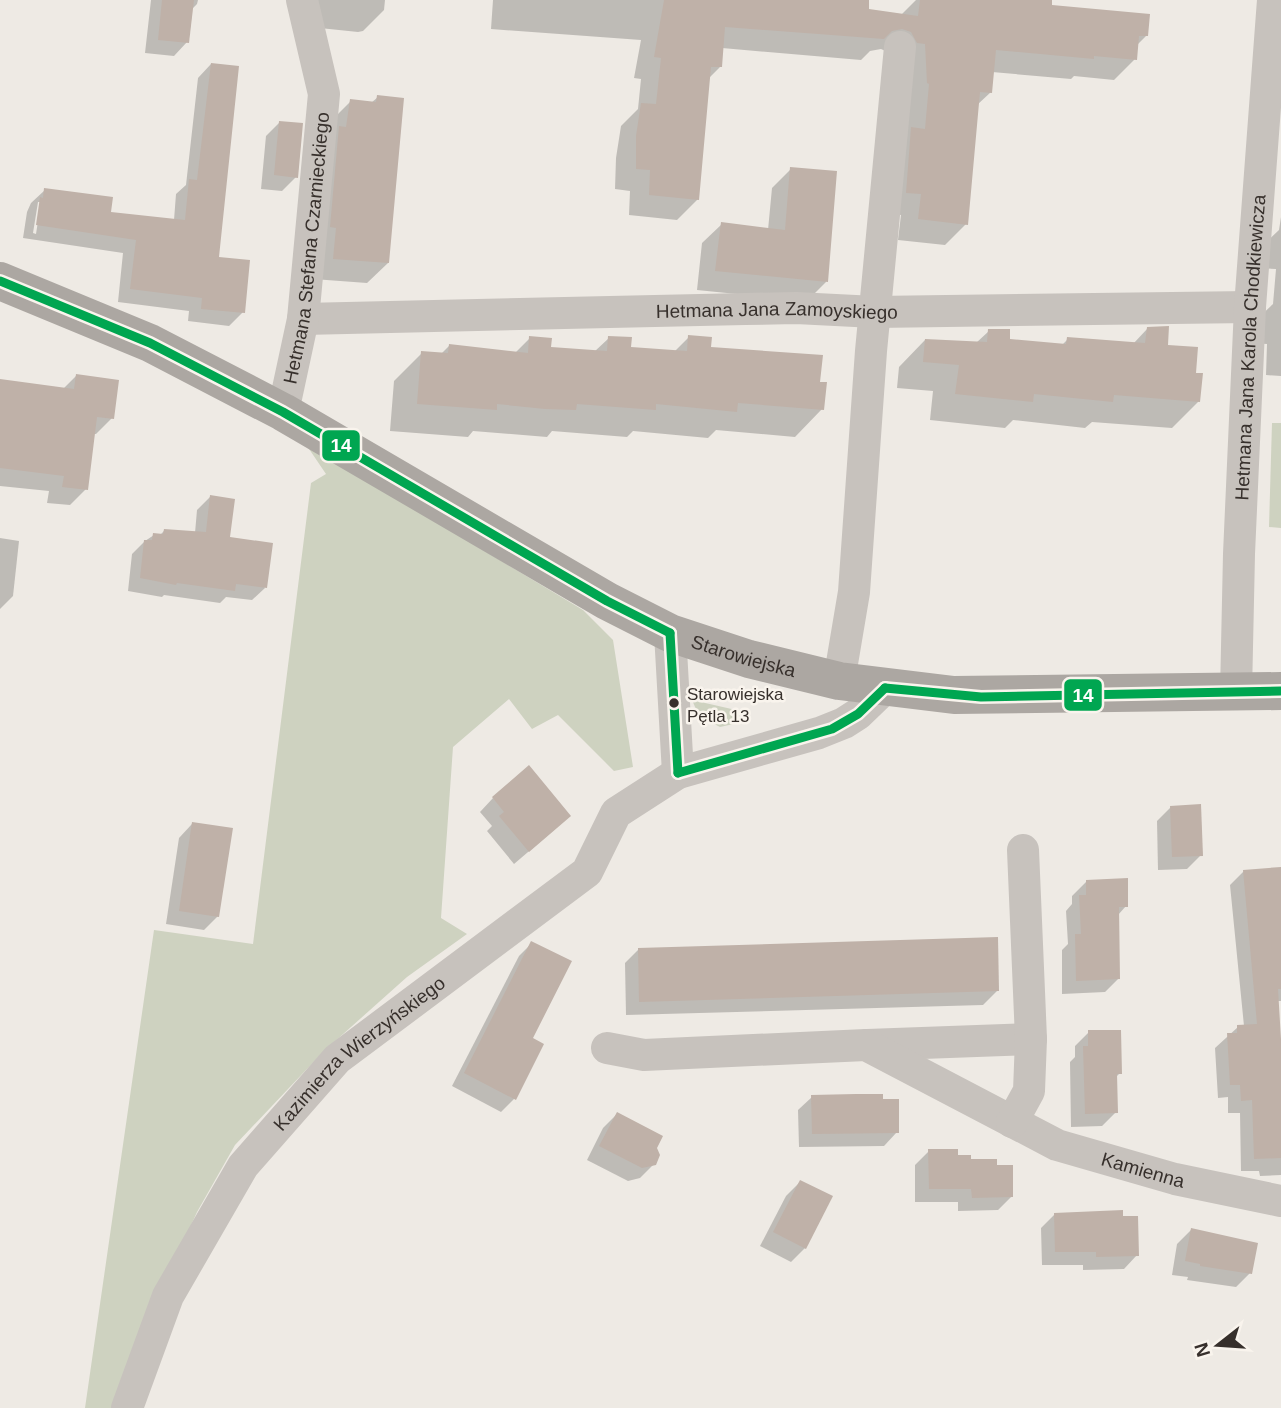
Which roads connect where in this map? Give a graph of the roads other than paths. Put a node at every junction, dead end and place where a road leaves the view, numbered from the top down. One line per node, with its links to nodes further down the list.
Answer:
1 (302, 0): 7 (street, Hetmana Stefana Czarnieckiego)
2 (1273, 0): 5 (street, Hetmana Jana Karola Chodkiewicza)
3 (901, 47): 6 (street)
4 (0, 281): 8 (main road, Starowiejska)
5 (1250, 307): 6 (street, Hetmana Jana Zamoyskiego); 13 (street, Hetmana Jana Karola Chodkiewicza)
6 (875, 312): 7 (street, Hetmana Jana Zamoyskiego); 10 (street)
7 (303, 319): 8 (street, Hetmana Stefana Czarnieckiego)
8 (283, 412): 9 (main road, Starowiejska)
9 (670, 633): 10 (main road, Starowiejska); 14 (street)
10 (839, 681): 11 (main road, Starowiejska)
11 (885, 688): 13 (main road, Starowiejska); 14 (street, Kazimierza Wierzyńskiego)
12 (1281, 691): 13 (main road, Starowiejska)
13 (1236, 693)
14 (678, 774): 21 (street, Kazimierza Wierzyńskiego)
15 (1023, 850): 16 (street)
16 (1031, 1039): 17 (street); 19 (street)
17 (866, 1045): 18 (street); 19 (street, Kamienna)
18 (607, 1048)
19 (1012, 1122): 20 (street, Kamienna)
20 (1281, 1201)
21 (127, 1408)

